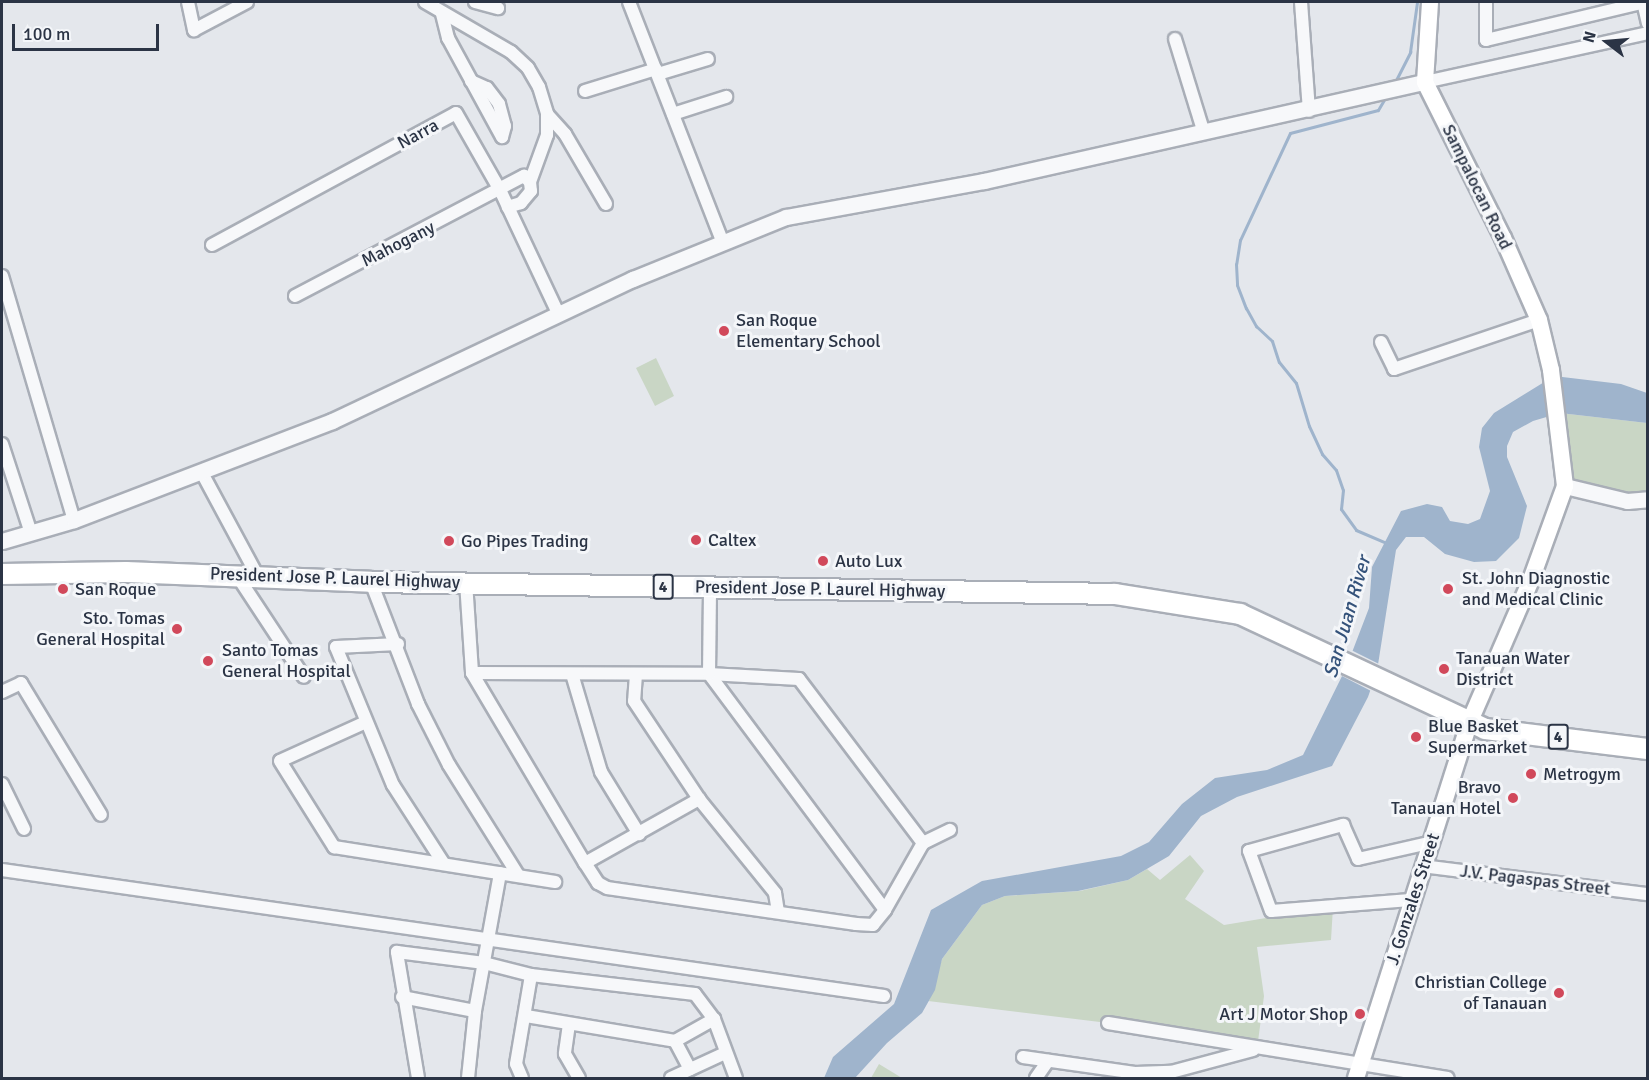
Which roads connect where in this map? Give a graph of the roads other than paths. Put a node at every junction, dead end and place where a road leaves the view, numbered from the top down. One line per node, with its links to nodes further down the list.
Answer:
1 (188, 2): 2 (street)
2 (247, 2)
3 (425, 2): 11 (street)
4 (475, 2): 5 (street)
5 (495, 2)
6 (629, 2): 16 (street)
7 (1301, 2): 21 (street)
8 (1430, 2): 18 (main road)
9 (1486, 2): 10 (street)
10 (1644, 2): 12 (street)
11 (442, 14): 17 (street); 22 (street)
12 (1647, 23)
13 (1647, 33): 18 (street)
14 (1175, 39): 24 (street)
15 (708, 59): 16 (street)
16 (657, 71): 19 (street); 23 (street)
17 (471, 81)
18 (1425, 82): 21 (street); 34 (main road, Sampalocan Road)
19 (585, 91)
20 (726, 97): 23 (street)
21 (1309, 111): 24 (street)
22 (547, 114): 25 (street); 27 (street)
23 (673, 114): 29 (street)
24 (1203, 130): 29 (street)
25 (527, 179): 26 (street, Mahogany); 28 (street)
26 (501, 192): 28 (street, Narra); 30 (street, Narra); 32 (street, Mahogany)
27 (606, 204)
28 (508, 207): 33 (street, Narra)
29 (722, 241): 33 (street)
30 (212, 244)
31 (2, 276): 40 (street)
32 (294, 296)
33 (559, 315): 37 (street)
34 (1539, 320): 35 (street); 38 (main road, Sampalocan Road)
35 (1381, 342)
36 (2, 444): 41 (street)
37 (201, 471): 40 (street); 45 (street)
38 (1565, 486): 39 (street); 56 (main road, J. Gonzales Street)
39 (1647, 499)
40 (74, 520): 41 (street)
41 (31, 533): 42 (street)
42 (2, 541)
43 (2, 574): 44 (highway, President Jose P. Laurel Highway / 4)
44 (236, 574): 45 (highway, President Jose P. Laurel Highway / 4); 54 (street)
45 (256, 574): 46 (highway, President Jose P. Laurel Highway / 4)
46 (370, 582): 47 (highway, President Jose P. Laurel Highway / 4); 49 (street)
47 (466, 582): 48 (highway, President Jose P. Laurel Highway / 4); 50 (street)
48 (710, 588): 53 (street); 56 (highway, President Jose P. Laurel Highway / 4)
49 (398, 644): 57 (street); 73 (street)
50 (472, 673): 51 (street); 69 (street)
51 (572, 674): 52 (street); 65 (street)
52 (636, 674): 53 (street); 61 (street)
53 (709, 674): 66 (street); 77 (street)
54 (304, 677)
55 (2, 692): 62 (street)
56 (1470, 721): 58 (highway, President Jose P. Laurel Highway / 4); 59 (highway, President Jose P. Laurel Highway / 4); 67 (main road, J. Gonzales Street)
57 (366, 722): 68 (street); 68 (street)
58 (1647, 740)
59 (1647, 750)
60 (2, 784): 63 (street)
61 (699, 799): 65 (street); 78 (street)
62 (101, 815)
63 (24, 829)
64 (950, 830): 66 (street)
65 (639, 834): 69 (street)
66 (922, 843): 77 (street)
67 (1430, 843): 70 (main road, J. Gonzales Street); 76 (street)
68 (444, 864): 72 (street)
69 (585, 864): 78 (street)
70 (1422, 866): 75 (street, J.V. Pagaspas Street); 76 (main road, J. Gonzales Street)
71 (2, 870): 79 (street)
72 (500, 873): 73 (street); 79 (street)
73 (519, 875): 74 (street)
74 (555, 882)
75 (1647, 894)
76 (1410, 900): 95 (main road, J. Gonzales Street)
77 (885, 910): 78 (street)
78 (778, 911)
79 (489, 940): 80 (street); 82 (street)
80 (484, 963): 81 (street); 83 (street); 84 (street)
81 (531, 975): 85 (street); 86 (street)
82 (884, 996)
83 (402, 997): 84 (street); 97 (street)
84 (474, 1011): 98 (street)
85 (526, 1016): 88 (street); 99 (street)
86 (714, 1019): 89 (street); 91 (street)
87 (1108, 1023): 90 (street)
88 (569, 1024): 89 (street); 100 (street)
89 (675, 1041): 94 (street)
90 (1257, 1049): 95 (street); 96 (street)
91 (725, 1053): 94 (street); 102 (street)
92 (1023, 1057): 93 (street)
93 (1048, 1061): 96 (street); 103 (street)
94 (690, 1069): 101 (street)
95 (1359, 1072): 104 (street)
96 (1169, 1075)
97 (418, 1078)
98 (468, 1078)
99 (522, 1078)
100 (579, 1078)
101 (671, 1078)
102 (736, 1078)
103 (1036, 1078)
104 (1448, 1078)

